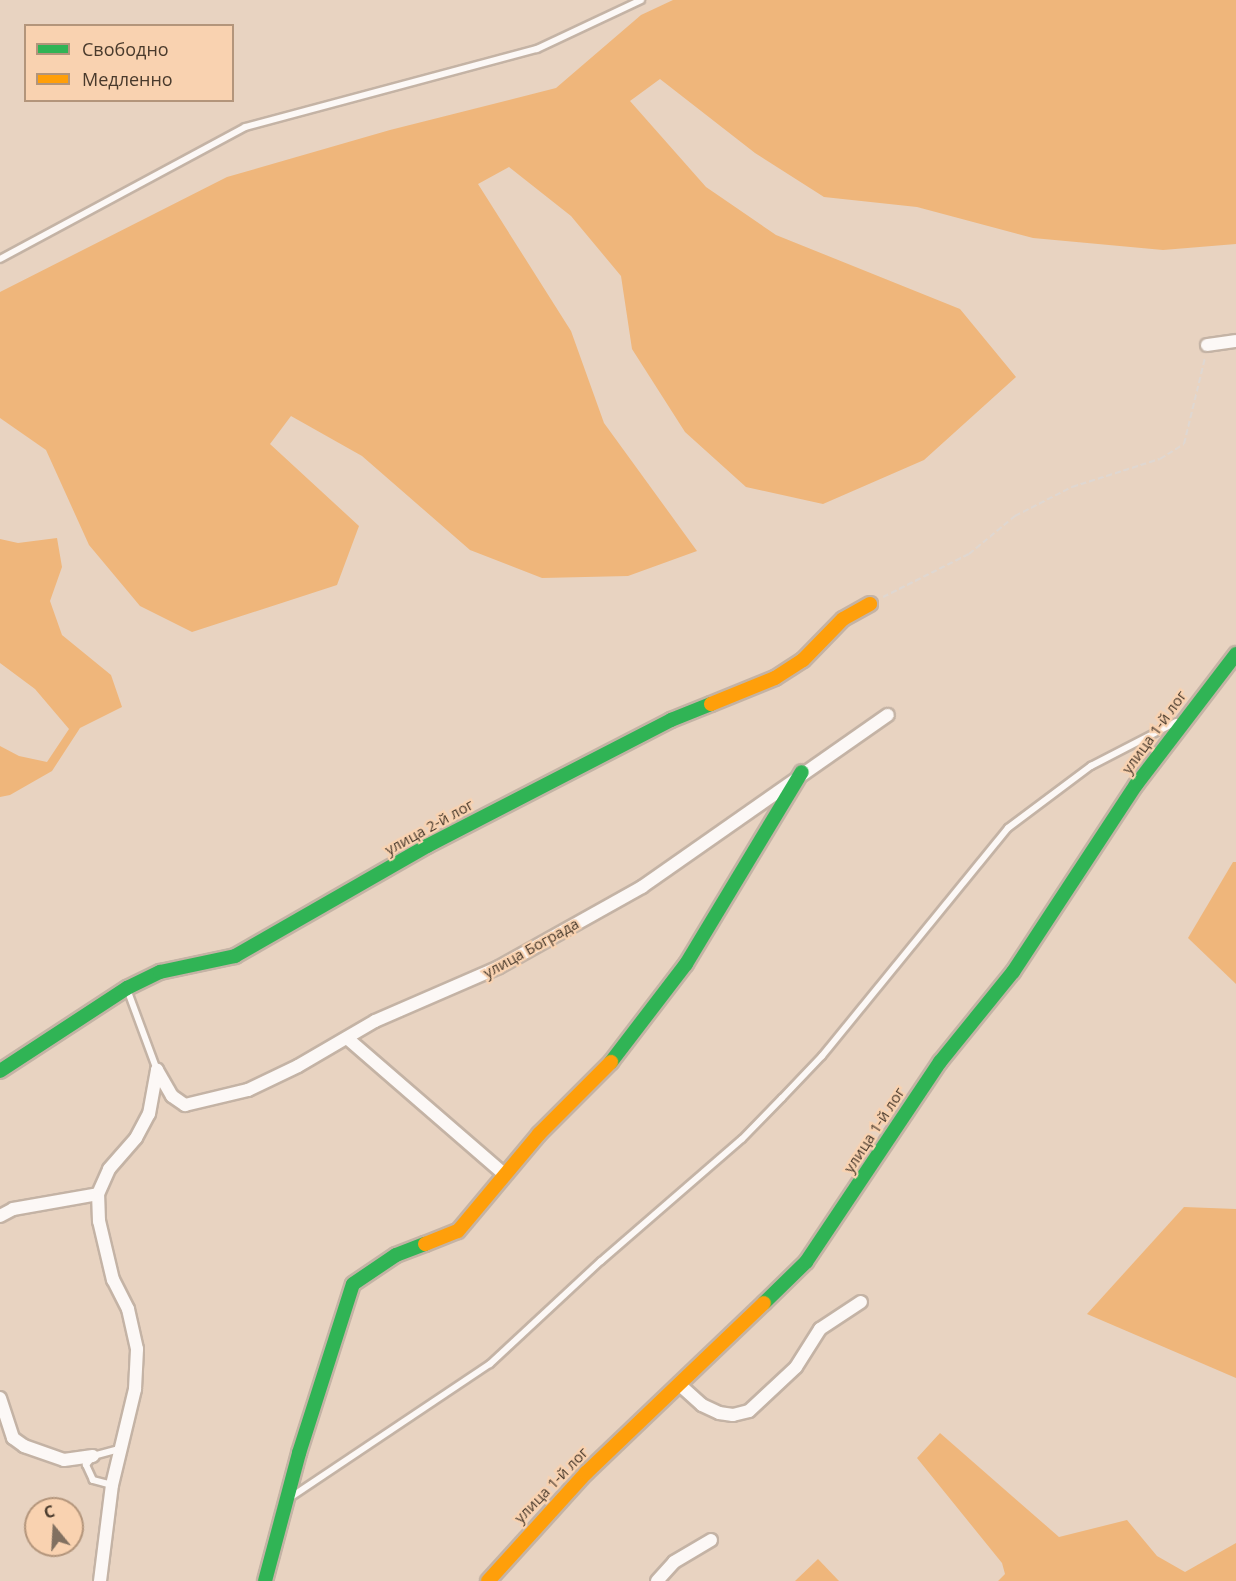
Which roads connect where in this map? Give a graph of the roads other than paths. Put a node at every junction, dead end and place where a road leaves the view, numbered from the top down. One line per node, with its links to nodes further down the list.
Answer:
1 (640, 0): 2 (lane)
2 (0, 258)
3 (1236, 341): 4 (street)
4 (1207, 345)
5 (870, 604): 10 (street, улица 2-й лог)
6 (1236, 654): 7 (street, улица 1-й лог)
7 (1190, 713): 18 (street, улица 1-й лог); 23 (lane)
8 (888, 715): 9 (street, улица Бограда)
9 (802, 772): 11 (street, улица Бограда); 14 (street)
10 (127, 988): 12 (lane); 13 (street, улица 2-й лог)
11 (347, 1038): 12 (street, улица Бограда); 14 (street)
12 (157, 1070): 15 (street)
13 (0, 1071)
14 (503, 1173): 23 (street)
15 (98, 1194): 16 (street); 20 (street)
16 (0, 1216)
17 (861, 1302): 18 (street)
18 (681, 1386): 27 (street, улица 1-й лог)
19 (0, 1398): 21 (street)
20 (121, 1449): 21 (lane); 22 (street)
21 (93, 1456): 22 (lane)
22 (112, 1485): 25 (street)
23 (287, 1500): 26 (street)
24 (711, 1540): 28 (street)
25 (100, 1581)
26 (265, 1581)
27 (488, 1581)
28 (657, 1581)

